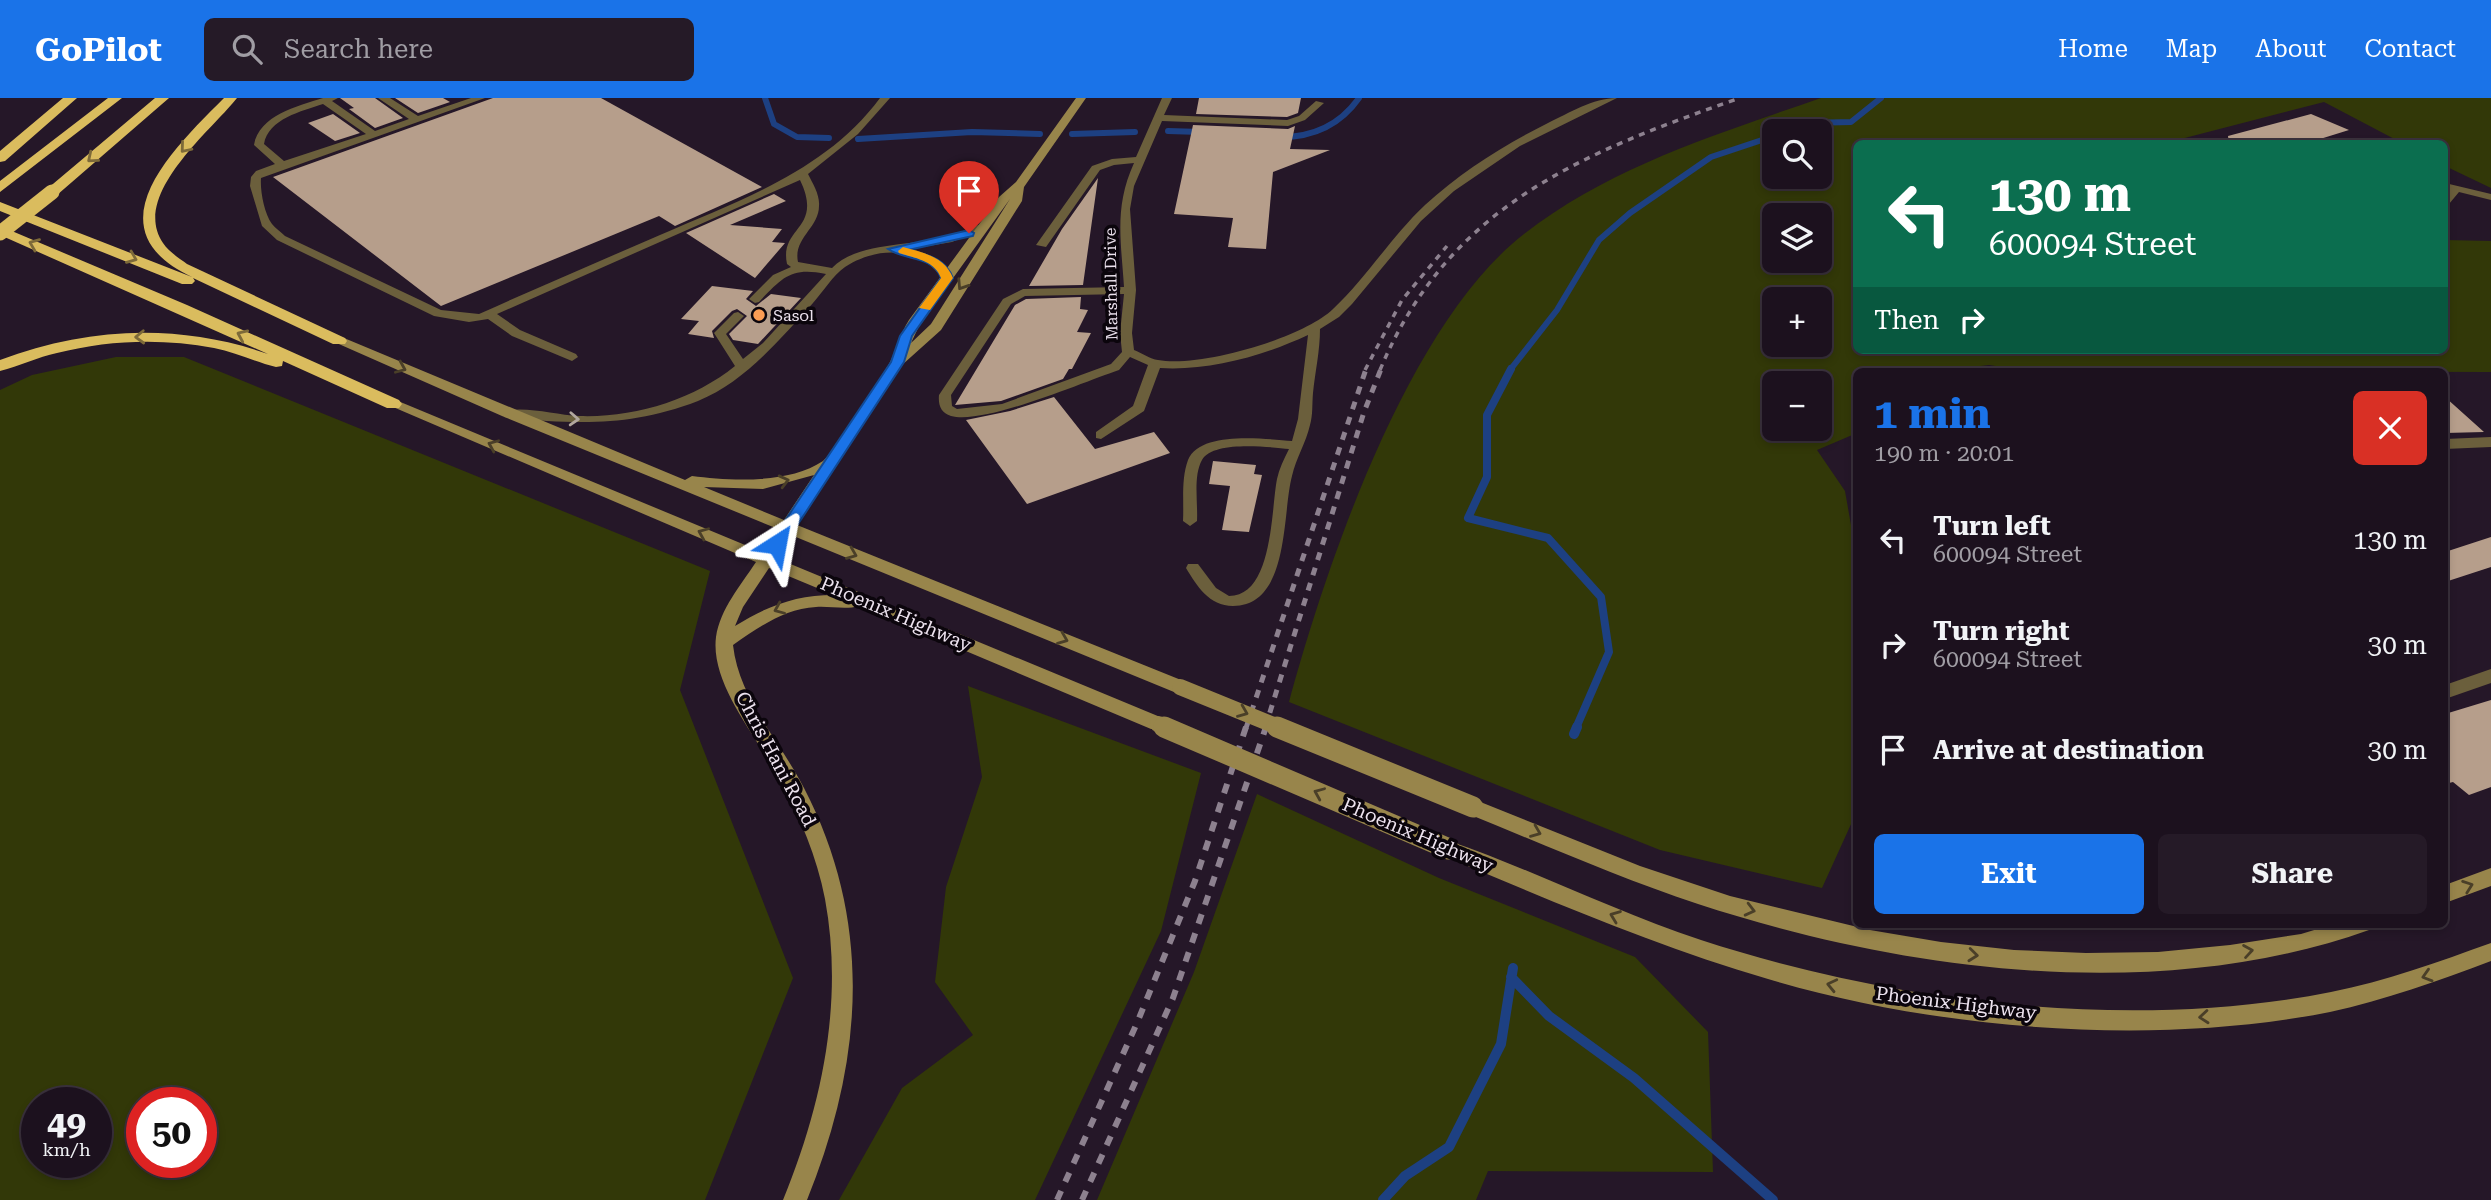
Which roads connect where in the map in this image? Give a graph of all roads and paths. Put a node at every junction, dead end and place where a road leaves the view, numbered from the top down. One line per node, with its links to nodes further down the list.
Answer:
1 (71, 98): 17 (highway)
2 (116, 98): 21 (highway)
3 (163, 98): 29 (highway, one-way to 29, bridge)
4 (231, 98): 40 (highway, one-way to 40)
5 (383, 98): 15 (lane)
6 (480, 98): 12 (lane)
7 (885, 98): 20 (lane)
8 (1081, 98): 22 (main road)
9 (1167, 98): 14 (lane, Marshall Drive)
10 (1612, 98): 39 (lane)
11 (329, 99): 16 (lane); 19 (lane)
12 (459, 101): 15 (lane)
13 (1319, 103): 14 (lane)
14 (1158, 118): 18 (lane, Marshall Drive)
15 (416, 119): 16 (lane)
16 (373, 134): 19 (lane)
17 (0, 158)
18 (1138, 160): 30 (lane); 35 (lane, Marshall Drive)
19 (281, 164): 37 (lane)
20 (803, 174): 32 (lane); 37 (lane)
21 (5, 184)
22 (1020, 184): 28 (main road); 43 (main road, one-way to 43)
23 (2448, 186): 24 (lane)
24 (2457, 188): 25 (lane); 26 (lane)
25 (2491, 197)
26 (2448, 198)
27 (0, 206): 40 (highway, one-way to 40)
28 (982, 227): 31 (lane); 34 (main road)
29 (0, 232): 47 (highway, one-way to 29)
30 (1042, 245)
31 (894, 249): 33 (lane); 34 (lane)
32 (801, 267): 33 (lane); 36 (lane)
33 (833, 272): 46 (lane)
34 (947, 278): 43 (main road)
35 (1130, 290): 41 (lane, Marshall Drive); 41 (lane)
36 (755, 299)
37 (489, 314): 42 (lane)
38 (738, 316): 46 (lane)
39 (1314, 327): 44 (lane); 52 (lane)
40 (339, 341): 48 (main road, Phoenix Highway, one-way to 48)
41 (1128, 352): 44 (lane)
42 (572, 357)
43 (897, 362): 53 (main road)
44 (1156, 364): 49 (lane)
45 (0, 366): 47 (highway, one-way to 45)
46 (743, 368): 48 (lane, one-way to 46)
47 (393, 404): 57 (main road, Phoenix Highway, one-way to 47)
48 (506, 413): 54 (main road, Phoenix Highway)
49 (1101, 435)
50 (2491, 443): 51 (street)
51 (2448, 444)
52 (1297, 445): 55 (lane); 58 (lane)
53 (831, 463): 54 (main road, one-way to 53); 56 (main road)
54 (668, 478): 56 (main road, Phoenix Highway)
55 (1190, 521)
56 (788, 528): 57 (main road); 65 (main road, Phoenix Highway, one-way to 65, bridge)
57 (766, 560): 59 (main road, Phoenix Highway); 60 (main road)
58 (1194, 568)
59 (870, 603): 60 (main road, one-way to 60); 66 (main road, Phoenix Highway, one-way to 59, bridge)
60 (724, 643): 67 (main road, Chris Hani Road)
61 (2491, 676): 62 (street)
62 (2448, 691)
63 (2491, 877): 64 (main road, one-way to 63)
64 (2448, 893)
65 (2350, 928)
66 (2491, 952)
67 (795, 1200)

